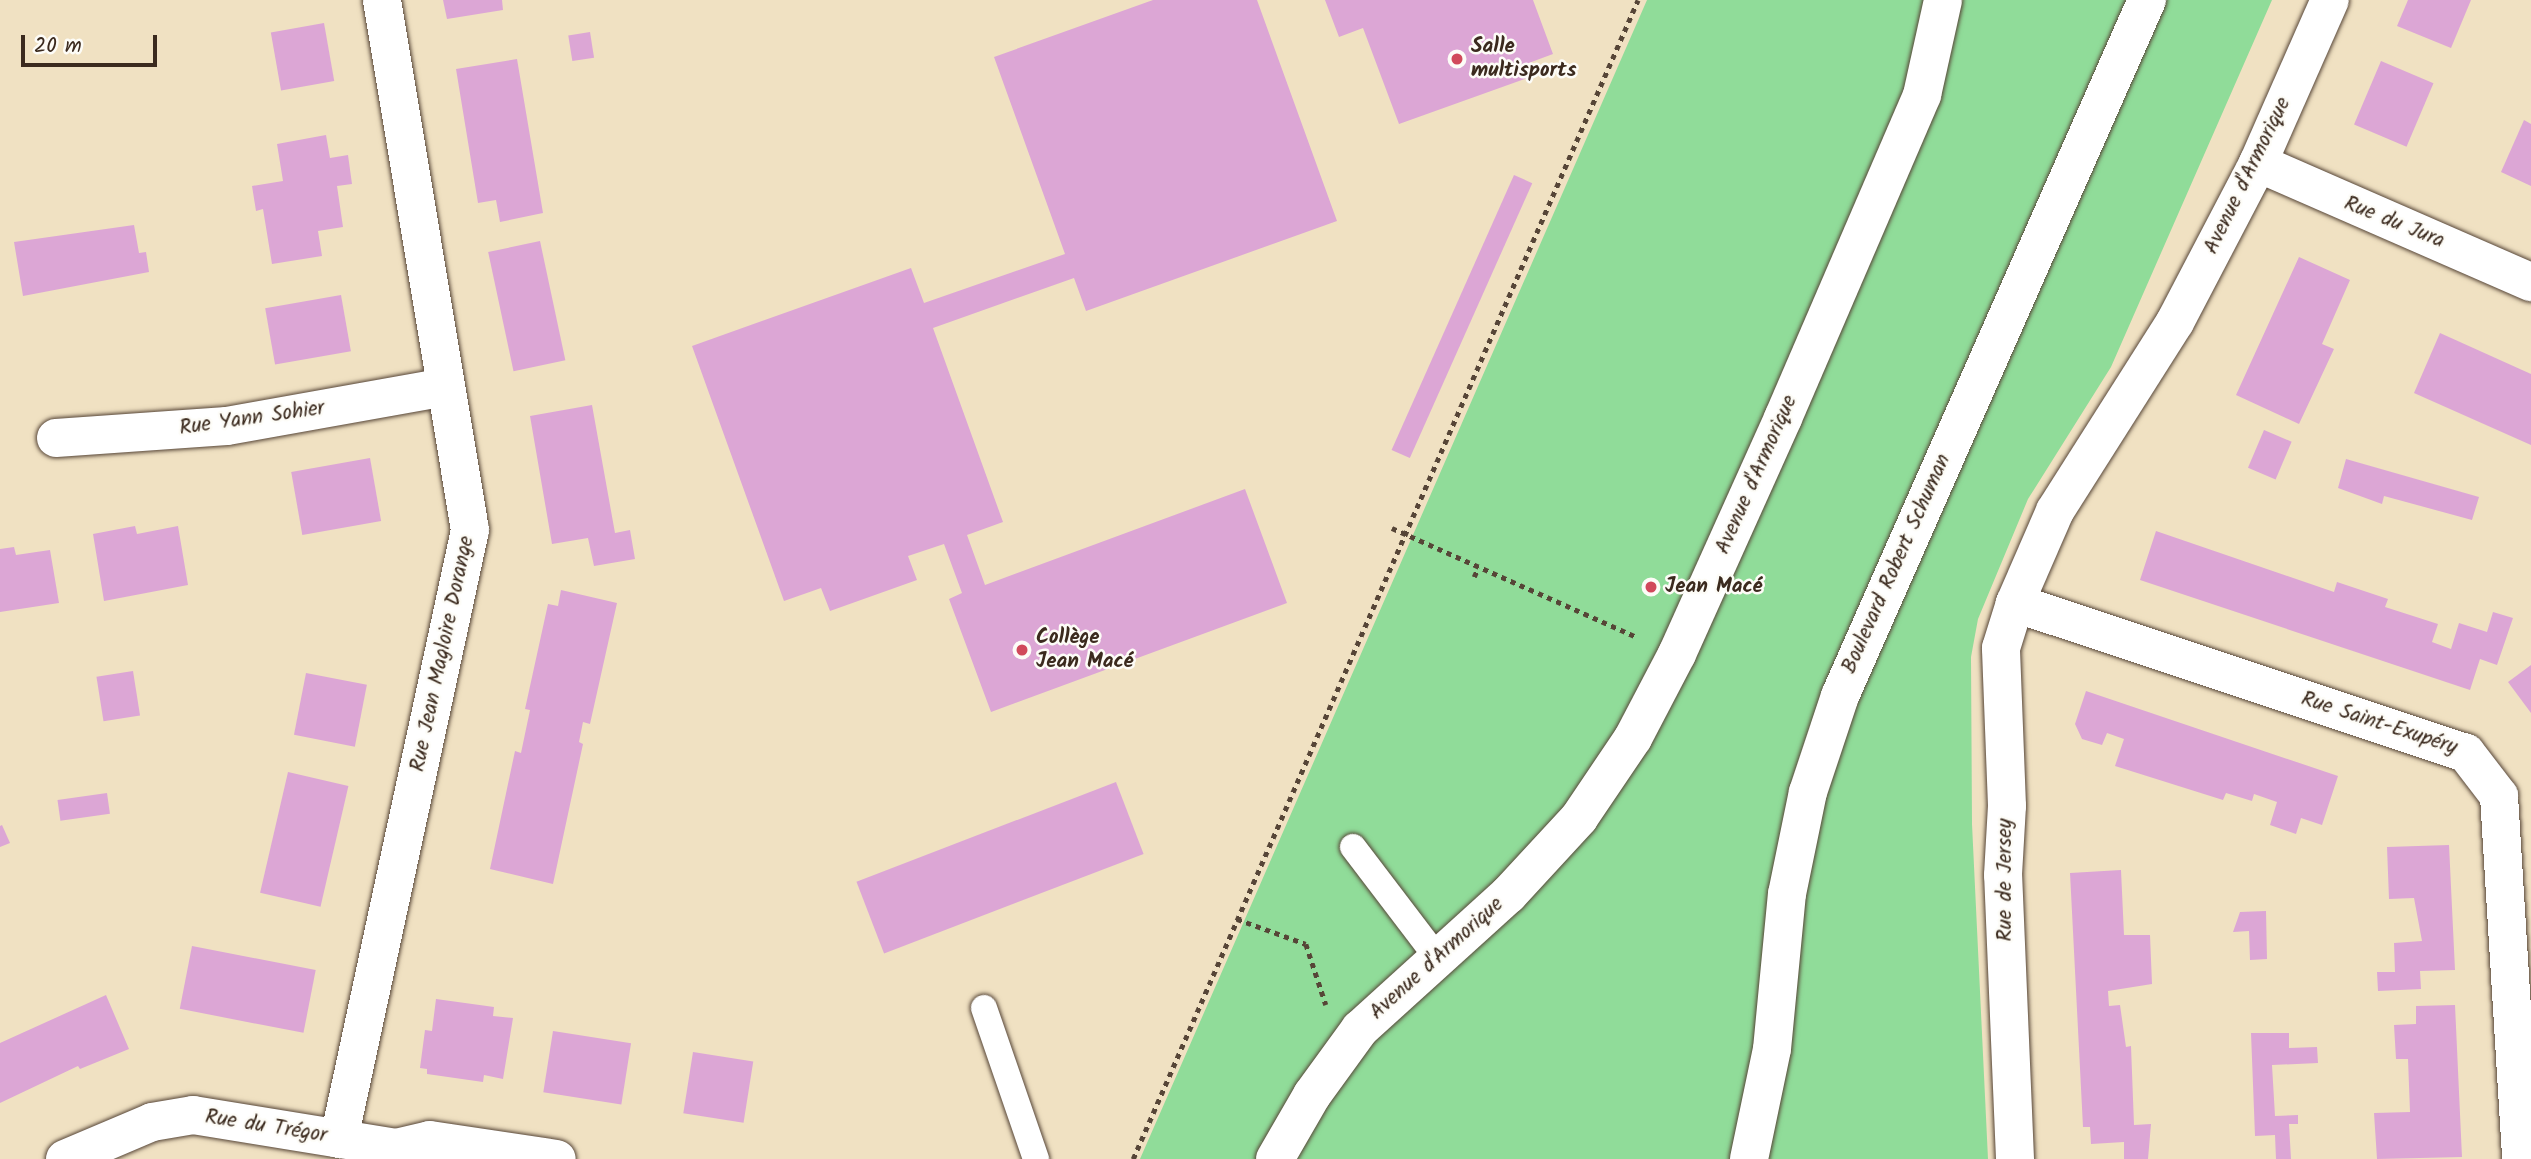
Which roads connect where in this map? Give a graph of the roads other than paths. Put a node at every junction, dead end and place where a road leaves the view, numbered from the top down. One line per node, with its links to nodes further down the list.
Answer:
1 (382, 0): 7 (street, Rue Jean Magloire Dorange)
2 (1943, 0): 11 (street, Avenue d'Armorique)
3 (2147, 0): 18 (street, Boulevard Robert Schuman)
4 (2330, 0): 5 (street, Avenue d'Armorique)
5 (2258, 163): 6 (street, Rue du Jura); 9 (street, Avenue d'Armorique)
6 (2531, 282)
7 (446, 387): 8 (street, Rue Yann Sohier); 13 (street, Rue Jean Magloire Dorange)
8 (56, 438)
9 (2015, 603): 19 (street, Rue de Jersey); 20 (street, Rue Saint-Exupéry)
10 (1353, 847): 11 (lane)
11 (1436, 956): 17 (street, Avenue d'Armorique)
12 (984, 1008): 16 (lane)
13 (339, 1139): 14 (street, Rue du Trégor); 15 (street, Rue du Trégor)
14 (65, 1159)
15 (557, 1159)
16 (1036, 1159)
17 (1275, 1159)
18 (1749, 1159)
19 (2015, 1159)
20 (2521, 1159)

